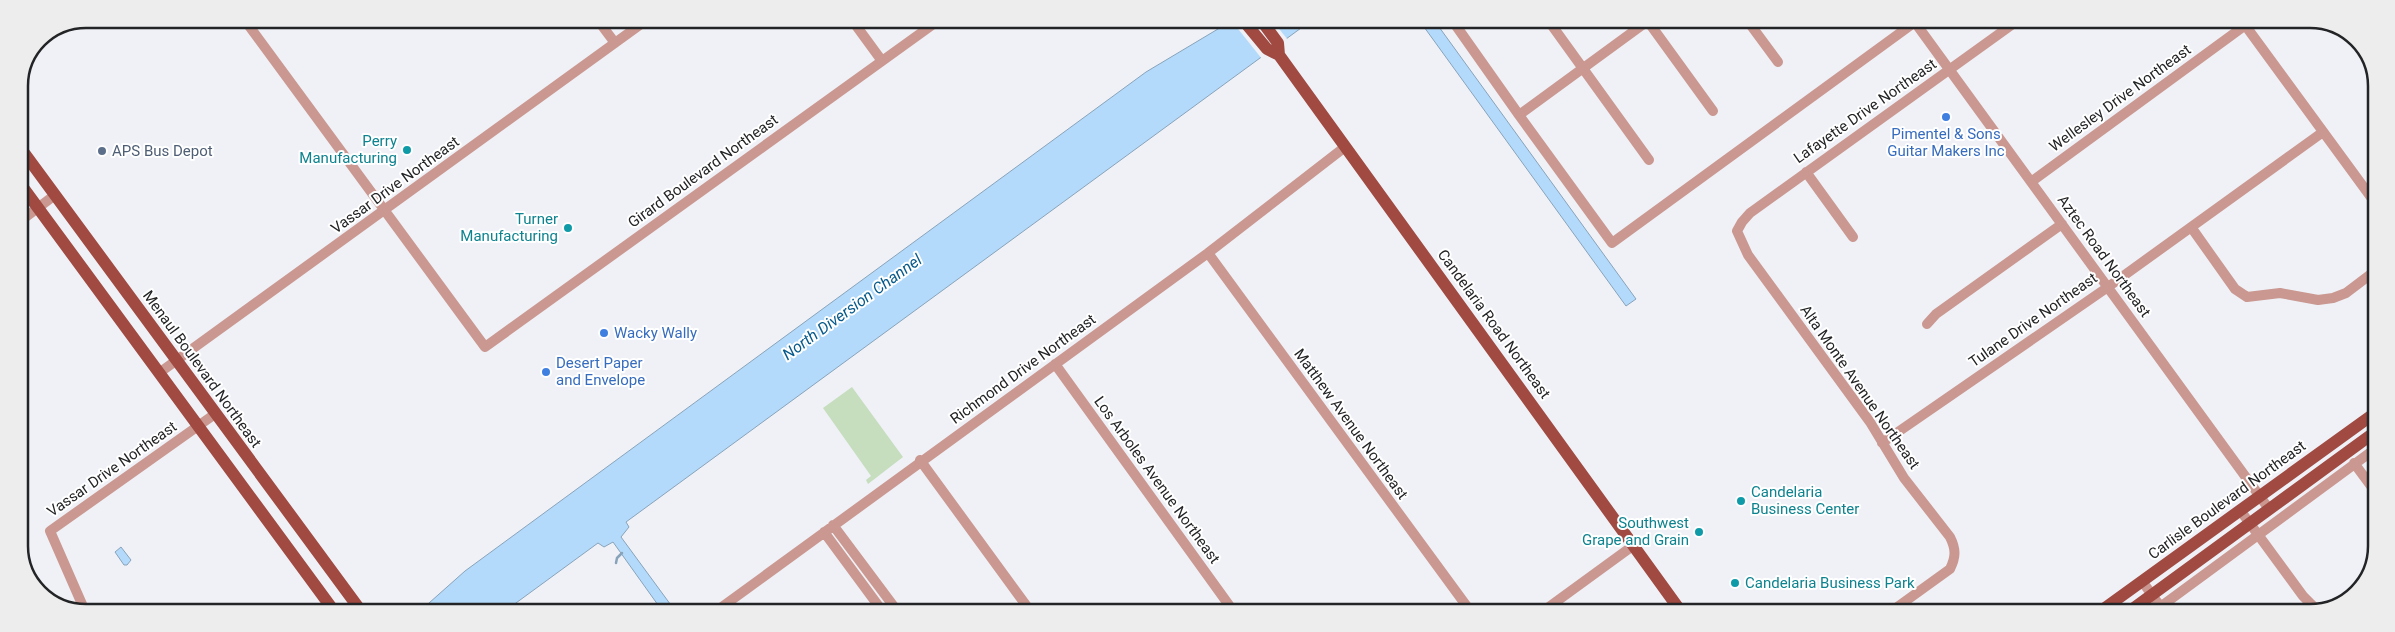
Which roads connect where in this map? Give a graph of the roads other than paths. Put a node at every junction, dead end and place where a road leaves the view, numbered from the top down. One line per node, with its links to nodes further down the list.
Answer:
1 (250, 27): 36 (street)
2 (603, 27): 18 (street)
3 (637, 27): 18 (street, Vassar Drive Northeast)
4 (857, 27): 20 (street)
5 (929, 27): 20 (street, Girard Boulevard Northeast)
6 (1249, 27): 19 (main road, Candelaria Road Northeast)
7 (1266, 27): 19 (main road, Candelaria Road Northeast)
8 (1457, 27): 25 (street)
9 (1553, 27): 22 (street)
10 (1640, 27): 22 (street)
11 (1652, 27): 24 (street)
12 (1752, 27): 21 (street)
13 (1908, 27): 25 (street)
14 (1919, 27): 23 (street, Aztec Road Northeast)
15 (2009, 27): 23 (street, Lafayette Drive Northeast)
16 (2243, 27): 31 (street, Wellesley Drive Northeast)
17 (2251, 27): 26 (street)
18 (614, 43): 36 (street, Vassar Drive Northeast)
19 (1279, 56): 27 (main road, Candelaria Road Northeast)
20 (882, 61): 36 (street, Girard Boulevard Northeast)
21 (1778, 62)
22 (1583, 68): 25 (street); 29 (street)
23 (1950, 69): 30 (street, Lafayette Drive Northeast); 31 (street, Aztec Road Northeast)
24 (1713, 111)
25 (1519, 115)
26 (2323, 132): 32 (street); 39 (street, Tulane Drive Northeast)
27 (1345, 147): 42 (street, Richmond Drive Northeast); 64 (main road, Candelaria Road Northeast)
28 (27, 157): 34 (main road, Menaul Boulevard Northeast)
29 (1649, 160)
30 (1806, 172): 40 (street, Lafayette Drive Northeast); 41 (street)
31 (2031, 182): 38 (street, Aztec Road Northeast)
32 (2367, 192)
33 (27, 193): 35 (main road)
34 (55, 195): 35 (street); 46 (main road, Menaul Boulevard Northeast)
35 (38, 208): 37 (street); 48 (main road)
36 (385, 211): 46 (street, Vassar Drive Northeast)
37 (27, 216)
38 (2062, 224): 44 (street, Aztec Road Northeast); 45 (street)
39 (2191, 227): 43 (street); 44 (street, Tulane Drive Northeast)
40 (1738, 232): 53 (street, Alta Monte Avenue Northeast)
41 (1853, 237)
42 (1208, 253): 47 (street, Richmond Drive Northeast); 75 (street, Matthew Avenue Northeast)
43 (2367, 277)
44 (2108, 287): 53 (street, Tulane Drive Northeast); 58 (street, Aztec Road Northeast)
45 (1927, 324)
46 (176, 361): 48 (street, Vassar Drive Northeast); 49 (main road, Menaul Boulevard Northeast)
47 (1055, 364): 55 (street, Richmond Drive Northeast); 74 (street, Los Arboles Avenue Northeast)
48 (159, 373): 51 (main road)
49 (215, 414): 51 (street, Vassar Drive Northeast); 69 (main road, Menaul Boulevard Northeast)
50 (2368, 418): 58 (main road, Carlisle Boulevard Northeast)
51 (198, 426): 67 (street, Vassar Drive Northeast); 68 (main road)
52 (2368, 437): 60 (main road)
53 (1882, 444): 78 (street, Alta Monte Avenue Northeast)
54 (2368, 453): 56 (street)
55 (920, 460): 61 (street, Richmond Drive Northeast); 73 (street)
56 (2354, 463): 57 (street); 62 (street)
57 (2368, 482)
58 (2259, 496): 59 (main road, Carlisle Boulevard Northeast); 60 (street, Aztec Road Northeast)
59 (2240, 510): 62 (street); 65 (main road, Carlisle Boulevard Northeast)
60 (2269, 510): 62 (main road)
61 (834, 525): 63 (street, Richmond Drive Northeast); 72 (street)
62 (2253, 529): 66 (main road); 82 (street); 83 (street)
63 (824, 532): 70 (street, Richmond Drive Northeast); 71 (street)
64 (1634, 545): 76 (street); 77 (main road, Candelaria Road Northeast)
65 (2142, 581): 66 (street); 79 (main road, Carlisle Boulevard Northeast)
66 (2152, 595): 80 (main road); 81 (street)
67 (82, 604)
68 (329, 604)
69 (355, 604)
70 (726, 604)
71 (877, 604)
72 (892, 604)
73 (1025, 604)
74 (1228, 604)
75 (1465, 604)
76 (1553, 604)
77 (1676, 604)
78 (1901, 604)
79 (2110, 604)
80 (2140, 604)
81 (2159, 604)
82 (2170, 604)
83 (2311, 604)

